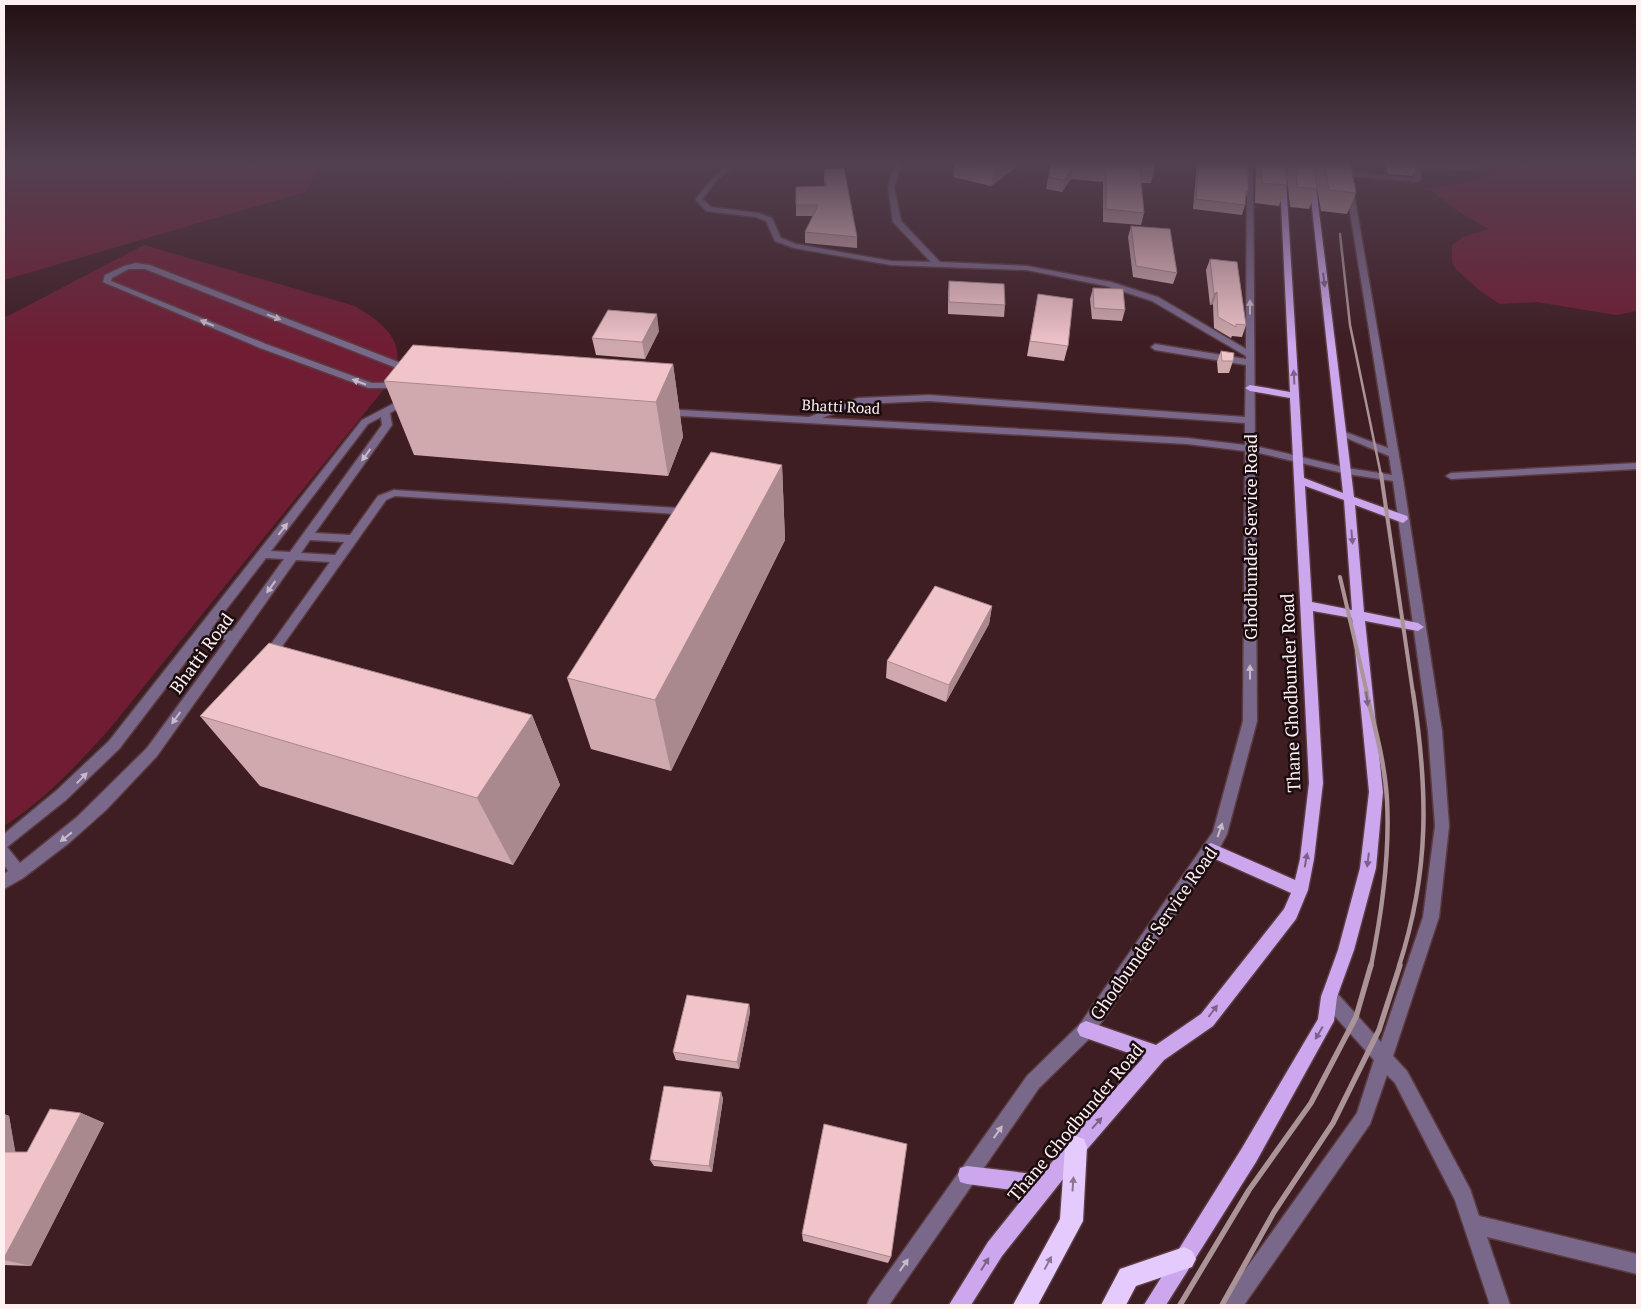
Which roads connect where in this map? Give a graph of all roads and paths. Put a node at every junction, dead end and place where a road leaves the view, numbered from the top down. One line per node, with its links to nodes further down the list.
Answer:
1 (770, 223): 7 (street)
2 (898, 223): 7 (street)
3 (1250, 223): 9 (street, Ghodbunder Service Road, one-way to 3)
4 (1285, 223): 12 (main road, Thane Ghodbunder Road, one-way to 4)
5 (1317, 223): 17 (main road, one-way to 17)
6 (1354, 223): 19 (street)
7 (937, 264): 9 (street)
8 (1155, 347): 9 (street)
9 (1251, 359): 10 (street, Ghodbunder Service Road)
10 (1250, 388): 12 (main road); 16 (street, Ghodbunder Service Road)
11 (414, 389): 11 (street, one-way to 11); 14 (street, Bhatti Road)
12 (1295, 396): 20 (main road, Thane Ghodbunder Road)
13 (652, 412): 15 (street, Bhatti Road)
14 (385, 413): 29 (street, Bhatti Road, one-way to 29); 31 (street, Bhatti Road, one-way to 14)
15 (808, 420): 16 (street); 18 (street, Bhatti Road)
16 (1250, 420): 18 (street, Ghodbunder Service Road)
17 (1342, 434): 19 (street); 22 (main road)
18 (1249, 448): 20 (street, Bhatti Road); 41 (street, Ghodbunder Service Road, one-way to 18)
19 (1394, 454): 24 (street)
20 (1299, 461): 22 (street, Bhatti Road); 25 (main road, Thane Ghodbunder Road)
21 (1637, 466): 23 (street)
22 (1347, 471): 24 (street, Bhatti Road); 26 (main road)
23 (1450, 476)
24 (1398, 479): 28 (street)
25 (1300, 480): 26 (main road); 34 (main road, Thane Ghodbunder Road)
26 (1349, 498): 28 (main road); 35 (main road, one-way to 35)
27 (677, 511): 30 (street)
28 (1403, 520): 36 (street)
29 (308, 536): 30 (street); 32 (street, Bhatti Road)
30 (353, 539): 33 (street)
31 (262, 554): 32 (street); 37 (street, Bhatti Road)
32 (293, 557): 33 (street); 38 (street, Bhatti Road, one-way to 38)
33 (338, 560): 39 (street)
34 (1306, 605): 35 (main road); 45 (main road, Thane Ghodbunder Road, one-way to 34)
35 (1358, 615): 36 (main road); 46 (main road, one-way to 46)
36 (1418, 627): 49 (street)
37 (201, 633): 38 (street); 40 (street, Bhatti Road, one-way to 37)
38 (236, 636): 43 (street, Bhatti Road, one-way to 43)
39 (268, 674)
40 (4, 842)
41 (1212, 850): 45 (main road); 47 (street, Ghodbunder Service Road)
42 (4, 853): 43 (street)
43 (18, 872): 44 (street, Bhatti Road)
44 (4, 882)
45 (1300, 890): 48 (main road, Thane Ghodbunder Road, one-way to 45)
46 (1329, 997): 49 (street); 54 (main road, one-way to 54)
47 (1086, 1030): 48 (main road); 51 (street, Ghodbunder Service Road, one-way to 47)
48 (1158, 1054): 50 (main road, Thane Ghodbunder Road, one-way to 48)
49 (1385, 1058): 53 (street); 61 (street)
50 (1076, 1147): 52 (main road, Thane Ghodbunder Road); 58 (highway, one-way to 50)
51 (967, 1176): 52 (main road); 56 (street, Ghodbunder Service Road, one-way to 51)
52 (1046, 1185): 57 (main road, Thane Ghodbunder Road, one-way to 52)
53 (1473, 1224): 55 (street); 62 (street)
54 (1184, 1259): 59 (highway); 60 (main road)
55 (1637, 1264)
56 (876, 1305)
57 (960, 1305)
58 (1025, 1305)
59 (1113, 1305)
60 (1154, 1305)
61 (1232, 1305)
62 (1500, 1305)

